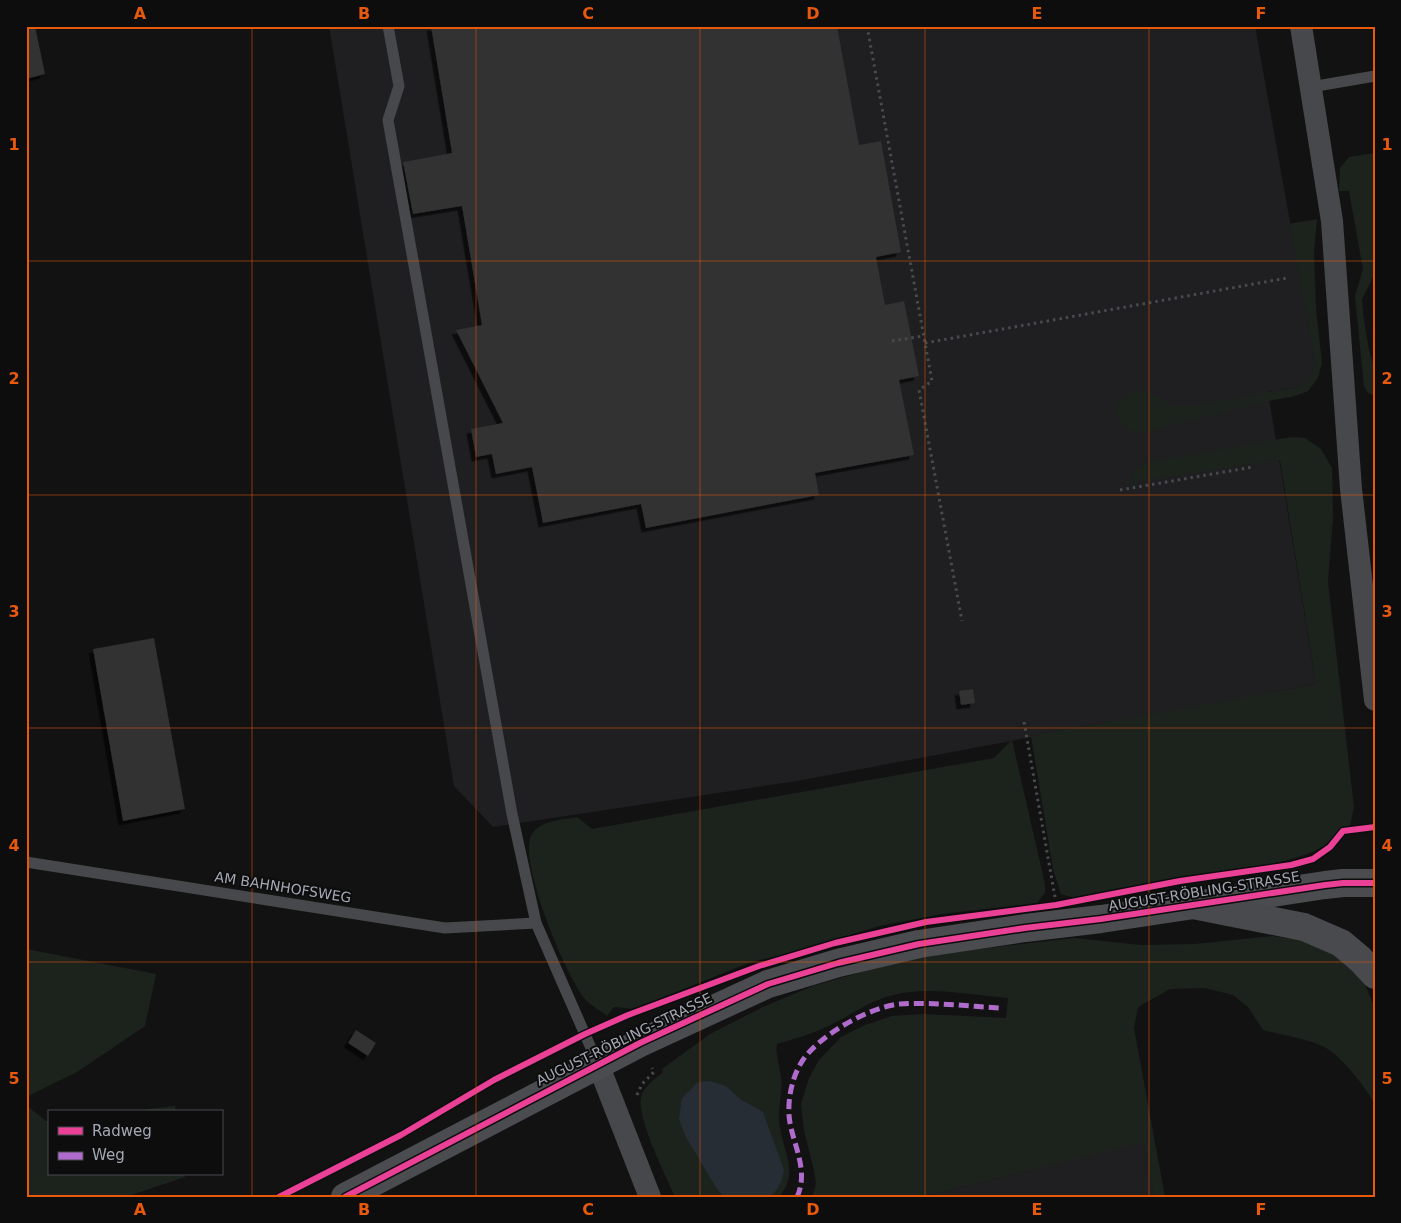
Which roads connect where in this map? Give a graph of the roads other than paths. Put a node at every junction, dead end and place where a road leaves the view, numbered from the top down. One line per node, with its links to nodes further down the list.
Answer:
1 (388, 26): 9 (lane)
2 (1301, 26): 4 (street)
3 (1375, 76): 4 (lane)
4 (1310, 87): 5 (street)
5 (1374, 687)
6 (26, 862): 9 (lane, AM BAHNHOFSWEG)
7 (1375, 883): 8 (street, AUGUST-RÖBLING-STRASSE)
8 (1193, 906): 10 (highway); 11 (street, AUGUST-RÖBLING-STRASSE)
9 (536, 923): 11 (lane)
10 (1375, 976)
11 (598, 1064): 12 (street, AUGUST-RÖBLING-STRASSE); 13 (street)
12 (345, 1197)
13 (650, 1197)

